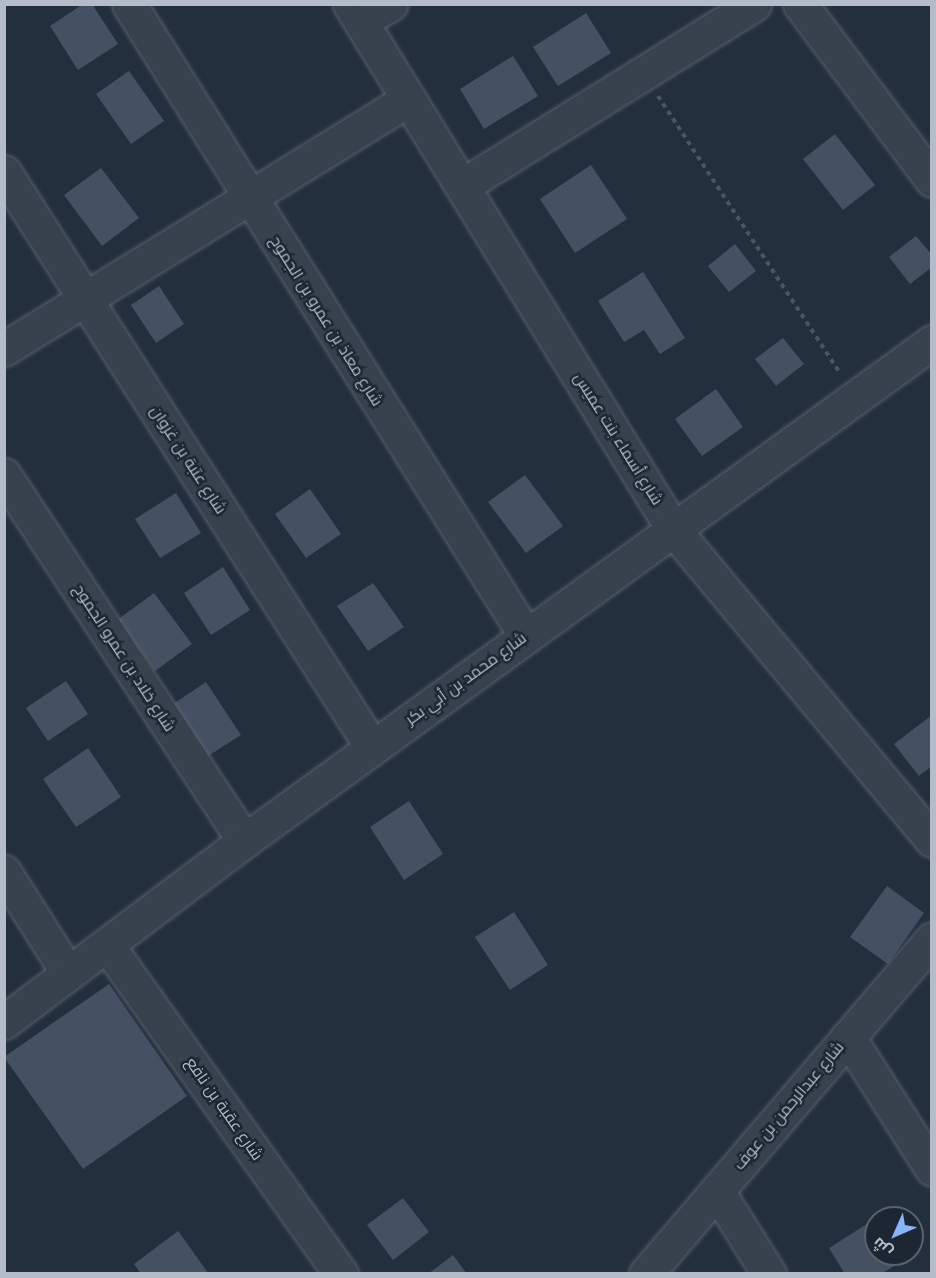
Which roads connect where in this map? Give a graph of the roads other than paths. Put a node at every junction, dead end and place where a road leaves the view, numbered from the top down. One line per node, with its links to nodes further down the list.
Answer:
1 (129, 4): 10 (street, شارع معاذ بن عمرو بن الجموح)
2 (390, 4): 5 (street)
3 (754, 4): 9 (street)
4 (800, 4): 8 (street)
5 (356, 13): 6 (street, شارع أسماء بنت عميس)
6 (408, 99): 9 (street, شارع أسماء بنت عميس); 10 (street)
7 (4, 172): 11 (street, شارع عتبة بن غزوان)
8 (932, 180)
9 (462, 186): 15 (street, شارع أسماء بنت عميس)
10 (249, 199): 11 (street); 16 (street, شارع معاذ بن عمرو بن الجموح)
11 (86, 300): 13 (street); 17 (street, شارع عتبة بن غزوان)
12 (932, 342): 15 (street, شارع محمد بن أبي بكر)
13 (4, 350)
14 (4, 474): 19 (street, شارع خلاد بن عمرو الجموح)
15 (673, 529): 16 (street, شارع محمد بن أبي بكر); 18 (street, شارع أسماء بنت عميس)
16 (526, 636): 17 (street, شارع محمد بن أبي بكر)
17 (372, 747): 19 (street, شارع محمد بن أبي بكر)
18 (932, 840)
19 (243, 841): 22 (street, شارع محمد بن أبي بكر)
20 (4, 872): 23 (street)
21 (932, 939): 25 (street, شارع عبدالرحمن بن عوف)
22 (107, 945): 23 (street, شارع محمد بن أبي بكر); 28 (street, شارع عقبة بن نافع)
23 (68, 973): 24 (street, شارع محمد بن أبي بكر)
24 (4, 1022)
25 (848, 1037): 26 (street); 27 (street, شارع عبدالرحمن بن عوف)
26 (932, 1169)
27 (717, 1191): 29 (street, شارع عبدالرحمن بن عوف); 30 (street)
28 (341, 1274)
29 (646, 1274)
30 (769, 1274)

